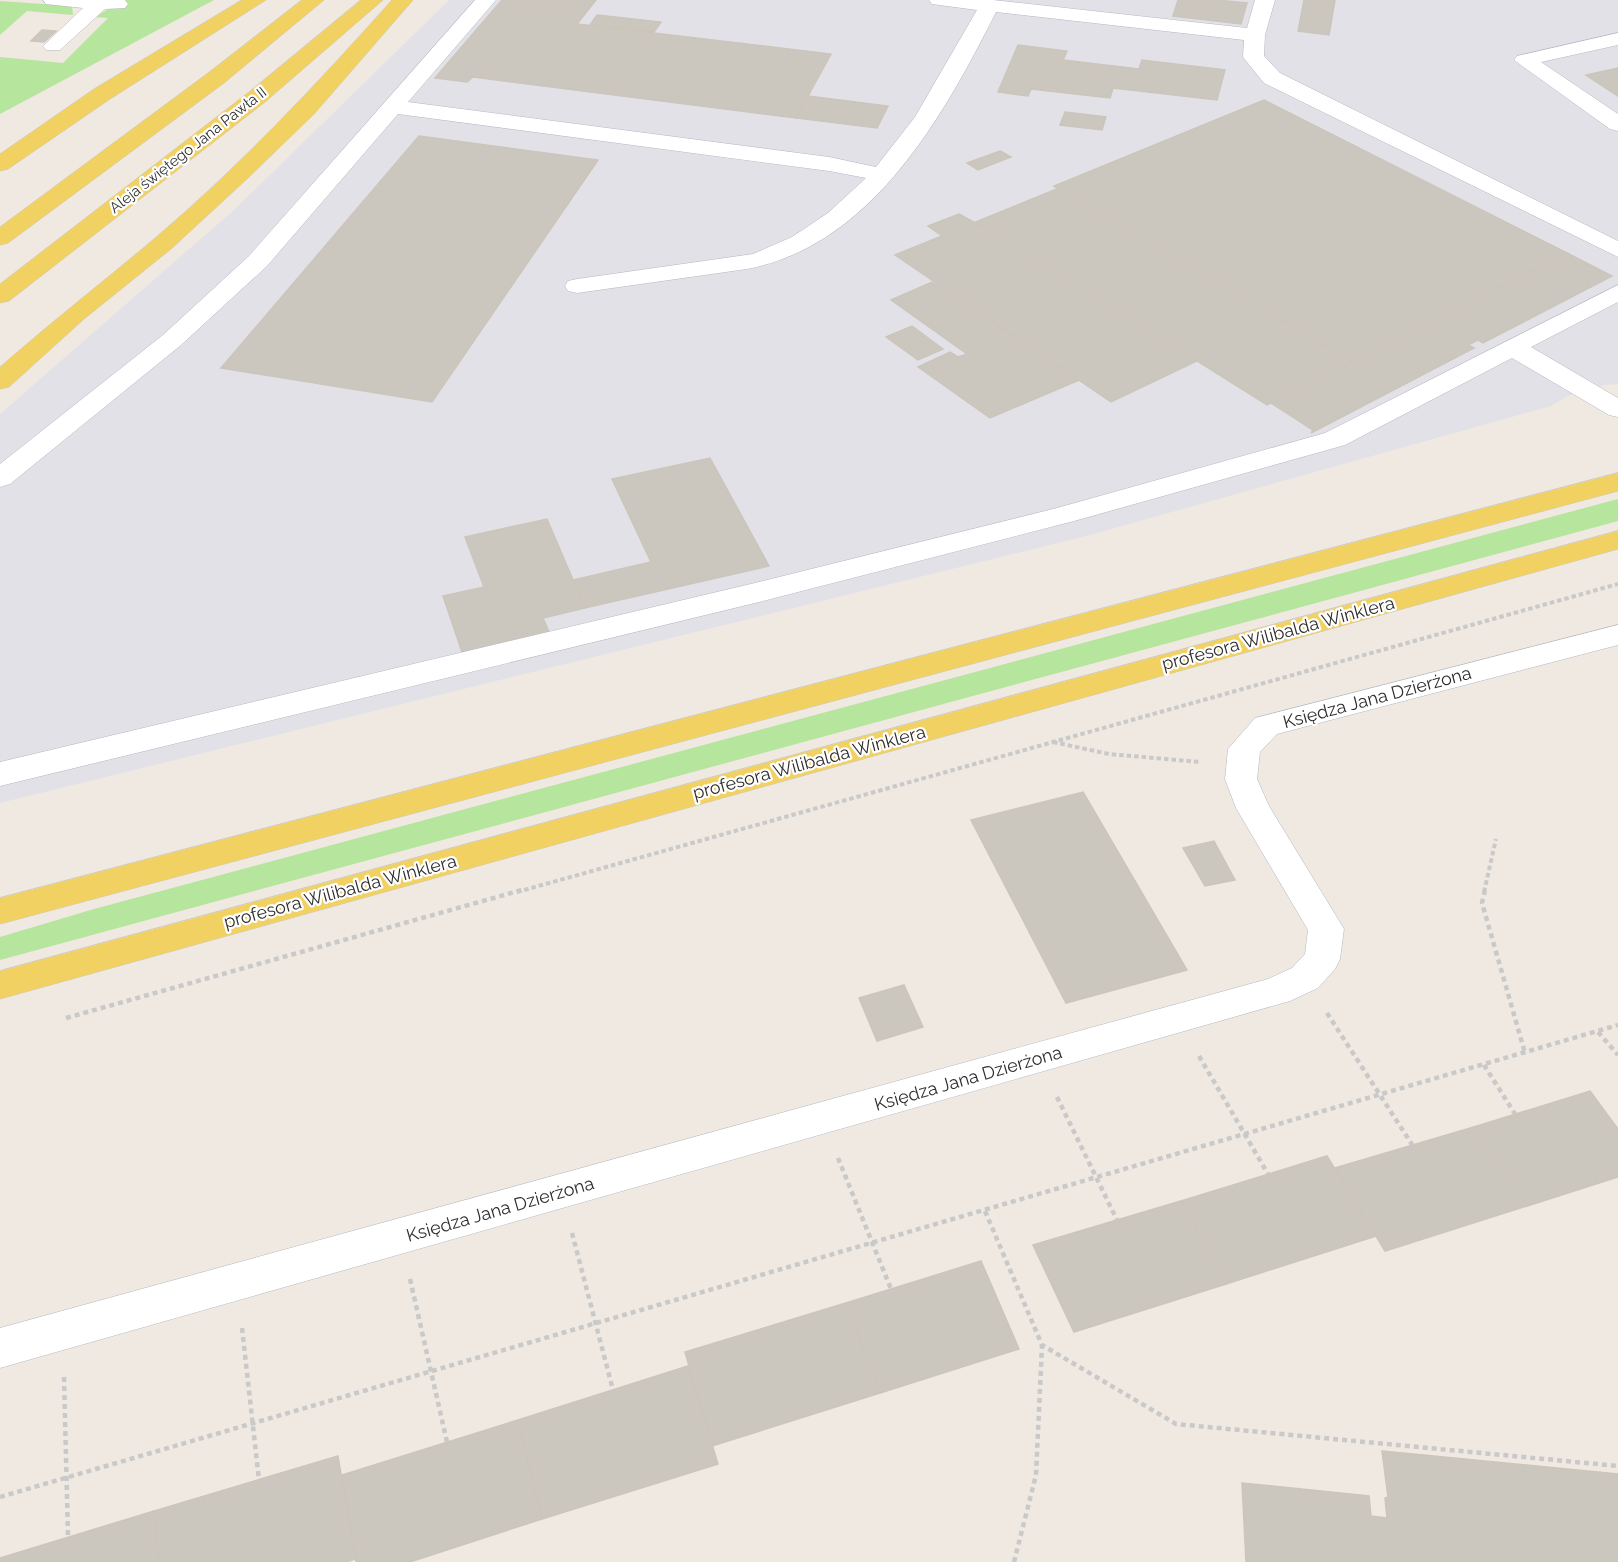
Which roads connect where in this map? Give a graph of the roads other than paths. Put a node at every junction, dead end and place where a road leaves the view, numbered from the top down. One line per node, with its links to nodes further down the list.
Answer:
1 (53, 0): 12 (street)
2 (256, 0): 15 (main road)
3 (314, 0): 17 (main road)
4 (373, 0): 21 (main road, Aleja świętego Jana Pawła II)
5 (403, 0): 23 (main road)
6 (486, 0): 13 (street)
7 (939, 0): 9 (street)
8 (1264, 0): 10 (street)
9 (989, 6): 10 (street); 16 (street)
10 (1255, 35): 18 (street)
11 (1618, 39): 14 (street)
12 (52, 46)
13 (393, 107): 16 (street); 25 (street)
14 (1618, 124)
15 (0, 164)
16 (883, 175): 19 (street)
17 (0, 238)
18 (1618, 250)
19 (577, 286)
20 (1618, 292): 22 (street)
21 (0, 296)
22 (1512, 347): 24 (street); 29 (street)
23 (0, 381)
24 (1618, 410)
25 (0, 478)
26 (1613, 481): 30 (main road)
27 (1618, 540): 31 (main road, profesora Wilibalda Winklera)
28 (1618, 635): 32 (street, Księdza Jana Dzierżona)
29 (0, 774)
30 (0, 910)
31 (0, 985)
32 (0, 1348)

